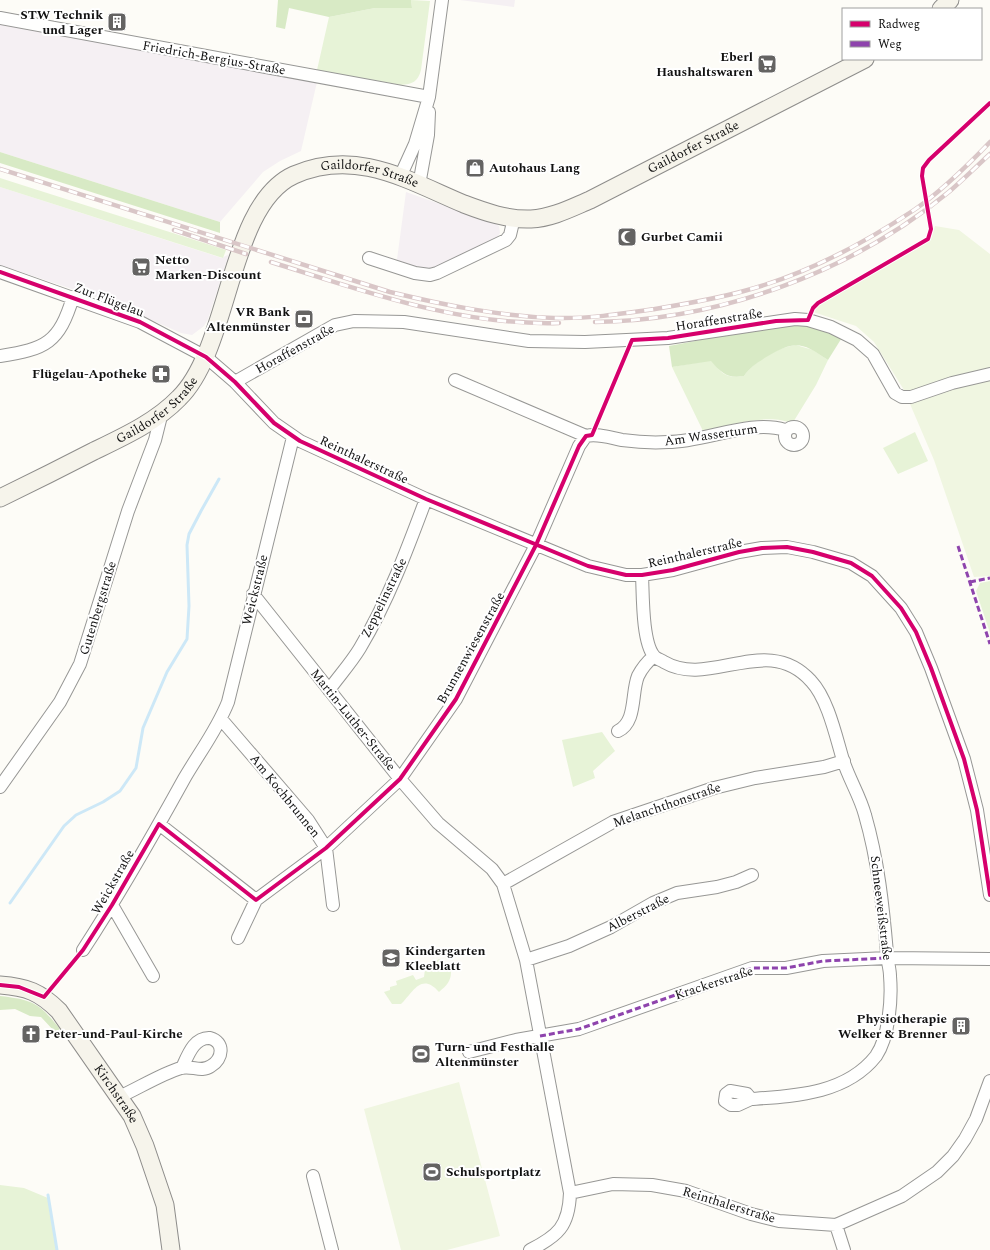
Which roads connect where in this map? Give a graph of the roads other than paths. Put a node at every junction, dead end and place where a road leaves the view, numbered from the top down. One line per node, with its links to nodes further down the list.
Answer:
1 (442, 0): 6 (street)
2 (950, 0): 3 (main road)
3 (942, 8)
4 (0, 18): 6 (street, Friedrich-Bergius-Straße)
5 (863, 60): 9 (main road, Gaildorfer Straße)
6 (429, 97): 7 (street); 8 (street)
7 (400, 177): 8 (main road, Gaildorfer Straße); 14 (main road, Gaildorfer Straße)
8 (419, 185): 9 (main road, Gaildorfer Straße)
9 (514, 218): 10 (street)
10 (369, 258)
11 (0, 272): 12 (street, Zur Flügelau)
12 (73, 297): 13 (street); 14 (street, Zur Flügelau)
13 (0, 356)
14 (206, 357): 17 (street, Reinthalerstraße); 18 (main road, Gaildorfer Straße)
15 (990, 374): 17 (street, Horaffenstraße)
16 (456, 380): 20 (street, Am Wasserturm)
17 (235, 382): 21 (street, Reinthalerstraße)
18 (162, 412): 22 (main road, Gaildorfer Straße); 33 (street, Gutenbergstraße)
19 (786, 430): 20 (street, Am Wasserturm)
20 (586, 436): 24 (street, Brunnenwiesenstraße)
21 (293, 437): 23 (street, Reinthalerstraße); 26 (street, Weickstraße)
22 (0, 498)
23 (426, 499): 24 (street, Reinthalerstraße); 28 (street, Zeppelinstraße)
24 (536, 545): 25 (street, Reinthalerstraße); 32 (street, Brunnenwiesenstraße)
25 (642, 575): 27 (street); 38 (street, Reinthalerstraße)
26 (253, 594): 28 (street, Martin-Luther-Straße); 29 (street, Weickstraße)
27 (654, 656): 30 (street); 31 (street, Schneeweißstraße)
28 (329, 690): 32 (street, Martin-Luther-Straße)
29 (221, 719): 34 (street, Weickstraße); 35 (street, Am Kochbrunnen)
30 (618, 731)
31 (844, 761): 37 (street, Melanchthonstraße); 44 (street, Schneeweißstraße)
32 (400, 779): 35 (street, Brunnenwiesenstraße); 37 (street, Martin-Luther-Straße)
33 (0, 787)
34 (159, 824): 39 (street); 40 (street, Weickstraße)
35 (326, 848): 39 (street, Brunnenwiesenstraße); 41 (street, Am Kochbrunnen)
36 (752, 875): 46 (street, Alberstraße)
37 (503, 884): 46 (street, Martin-Luther-Straße)
38 (990, 896)
39 (256, 900): 42 (street, Brunnenwiesenstraße)
40 (112, 905): 43 (street, Weickstraße); 47 (street, Weickstraße)
41 (333, 905)
42 (238, 938)
43 (83, 950)
44 (887, 958): 45 (street, Krackerstraße); 49 (street, Krackerstraße); 54 (street, Schneeweißstraße)
45 (990, 959)
46 (526, 960): 49 (street, Martin-Luther-Straße)
47 (153, 976)
48 (0, 985): 53 (main road, Kirchstraße)
49 (540, 1036): 50 (street, Krackerstraße); 56 (street, Martin-Luther-Straße)
50 (469, 1052)
51 (182, 1068): 53 (street)
52 (990, 1081): 57 (street, Reinthalerstraße)
53 (119, 1097): 58 (main road, Kirchstraße)
54 (751, 1100)
55 (314, 1176): 59 (street)
56 (570, 1193): 57 (street, Reinthalerstraße); 60 (street, Martin-Luther-Straße)
57 (836, 1225): 61 (street)
58 (171, 1250)
59 (332, 1250)
60 (530, 1250)
61 (844, 1250)

